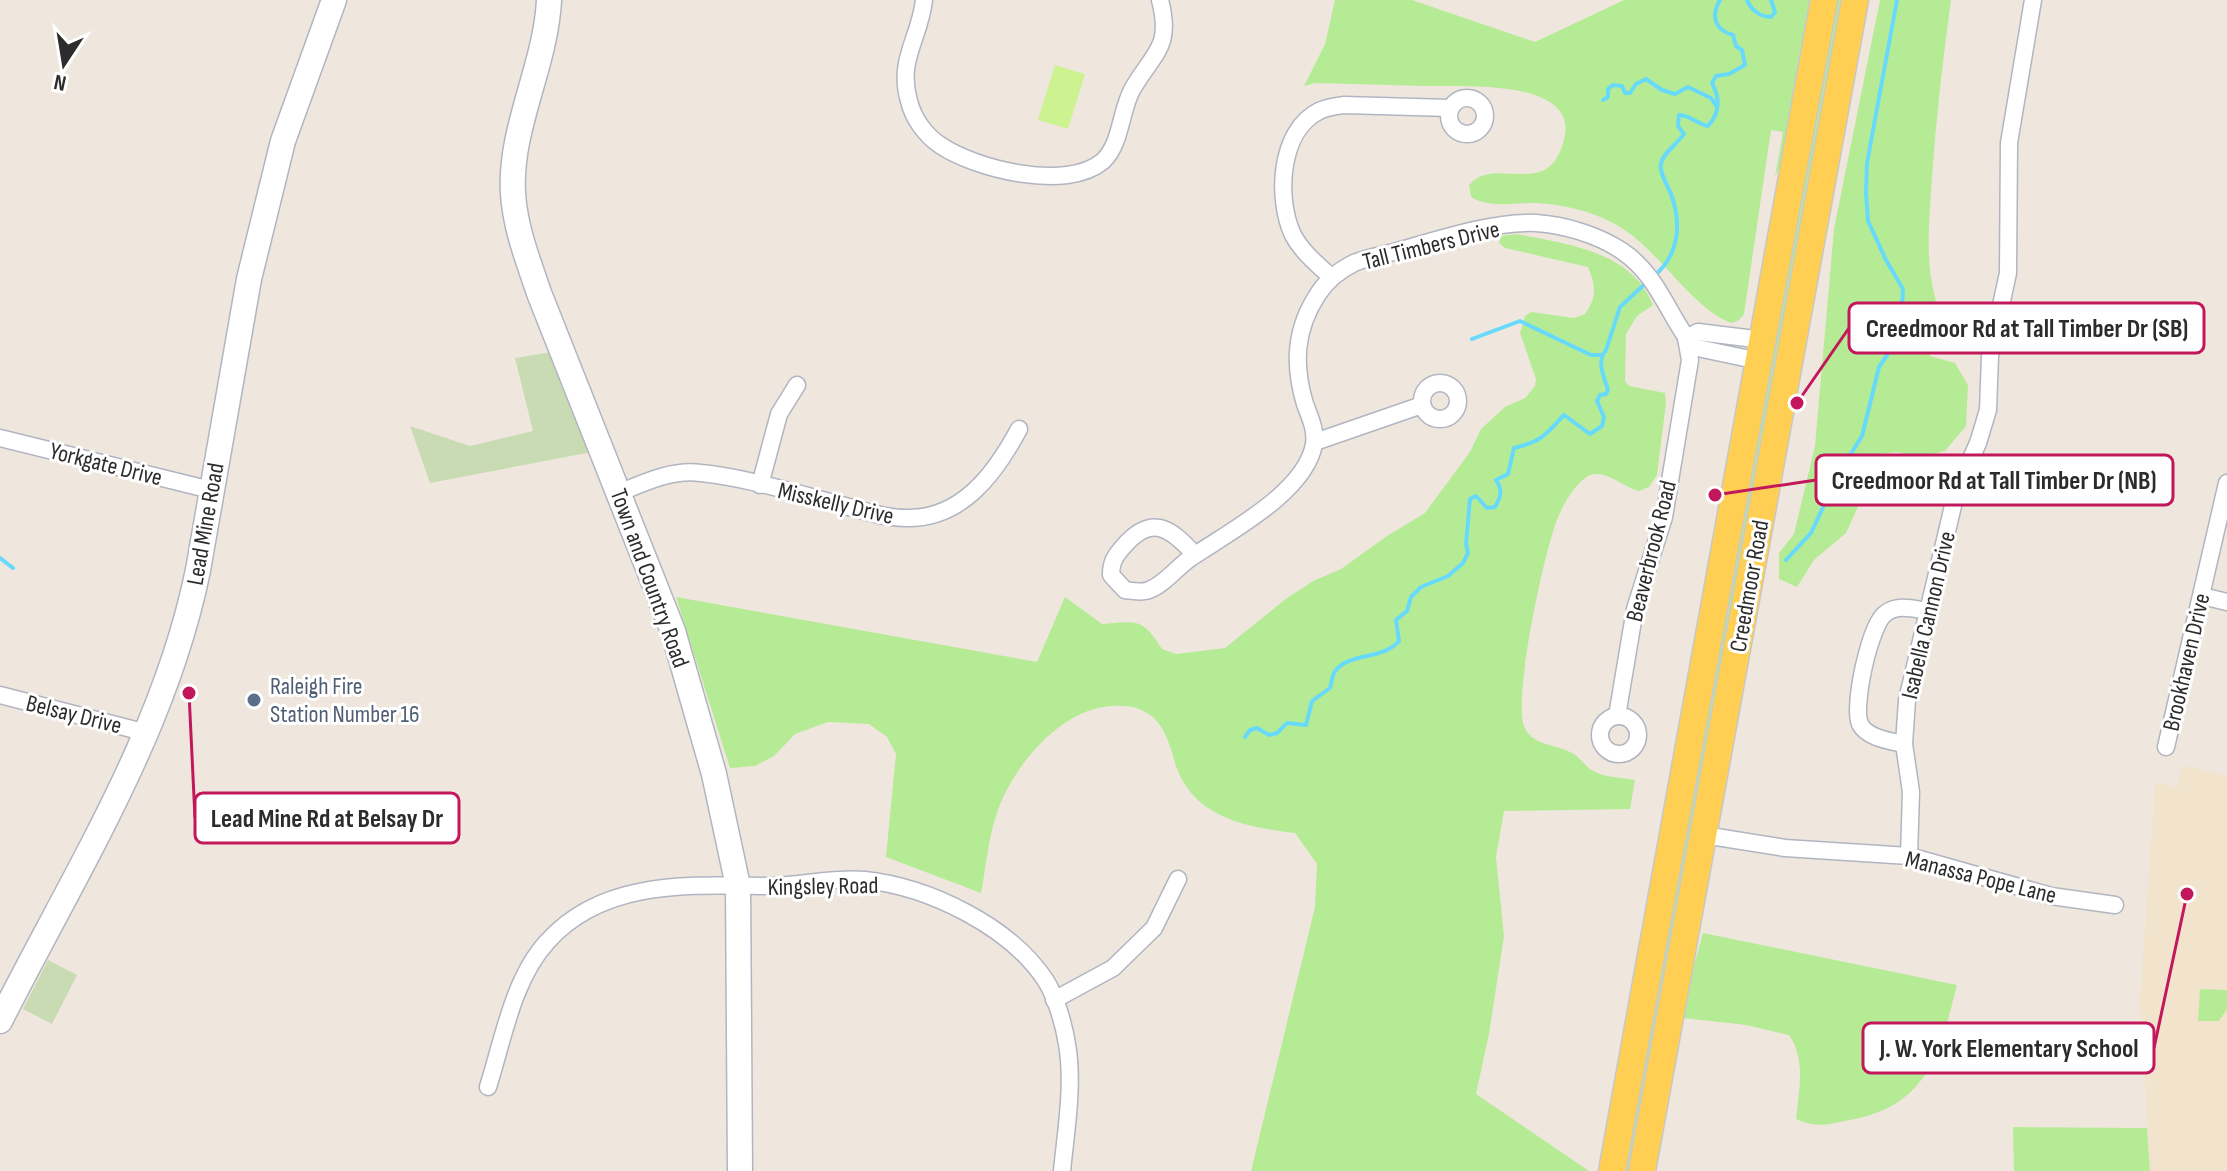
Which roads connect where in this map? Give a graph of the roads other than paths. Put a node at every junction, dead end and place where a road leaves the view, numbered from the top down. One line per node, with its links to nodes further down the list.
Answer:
1 (334, 0): 19 (street, Lead Mine Road)
2 (549, 0): 20 (street, Town and Country Road)
3 (924, 0): 4 (street)
4 (1160, 0)
5 (1824, 0): 11 (main road, Creedmoor Road)
6 (1855, 0): 30 (main road, Creedmoor Road)
7 (2033, 0): 24 (street, Isabella Cannon Drive)
8 (1450, 108): 9 (street)
9 (1331, 277): 10 (street, Tall Timbers Drive); 16 (street, Tall Timbers Drive)
10 (1686, 338): 11 (street); 26 (street, Beaverbrook Road)
11 (1761, 350): 40 (main road, Creedmoor Road)
12 (797, 385): 18 (street)
13 (1422, 405): 16 (street)
14 (1019, 429): 18 (street, Misskelly Drive)
15 (0, 438): 19 (street, Yorkgate Drive)
16 (1315, 442): 21 (street)
17 (2227, 483): 22 (street, Brookhaven Drive)
18 (760, 485): 20 (street, Misskelly Drive)
19 (211, 490): 27 (street, Lead Mine Road)
20 (619, 493): 33 (street, Town and Country Road)
21 (1195, 555): 21 (street)
22 (2202, 596): 23 (street); 29 (street, Brookhaven Drive)
23 (2227, 602)
24 (1928, 611): 28 (street, Isabella Cannon Drive); 28 (street)
25 (0, 695): 27 (street, Belsay Drive)
26 (1617, 716)
27 (147, 733): 36 (street, Lead Mine Road)
28 (1904, 744): 31 (street, Isabella Cannon Drive)
29 (2166, 747)
30 (1704, 835): 31 (street, Manassa Pope Lane); 41 (main road, Creedmoor Road)
31 (1909, 856): 34 (street, Manassa Pope Lane)
32 (1178, 879): 35 (street)
33 (738, 886): 35 (street, Kingsley Road); 37 (street, Kingsley Road); 38 (street, Town and Country Road)
34 (2115, 905)
35 (1054, 1000): 39 (street, Kingsley Road)
36 (0, 1021)
37 (488, 1087)
38 (740, 1171)
39 (1062, 1171)
40 (1612, 1171)
41 (1642, 1171)

